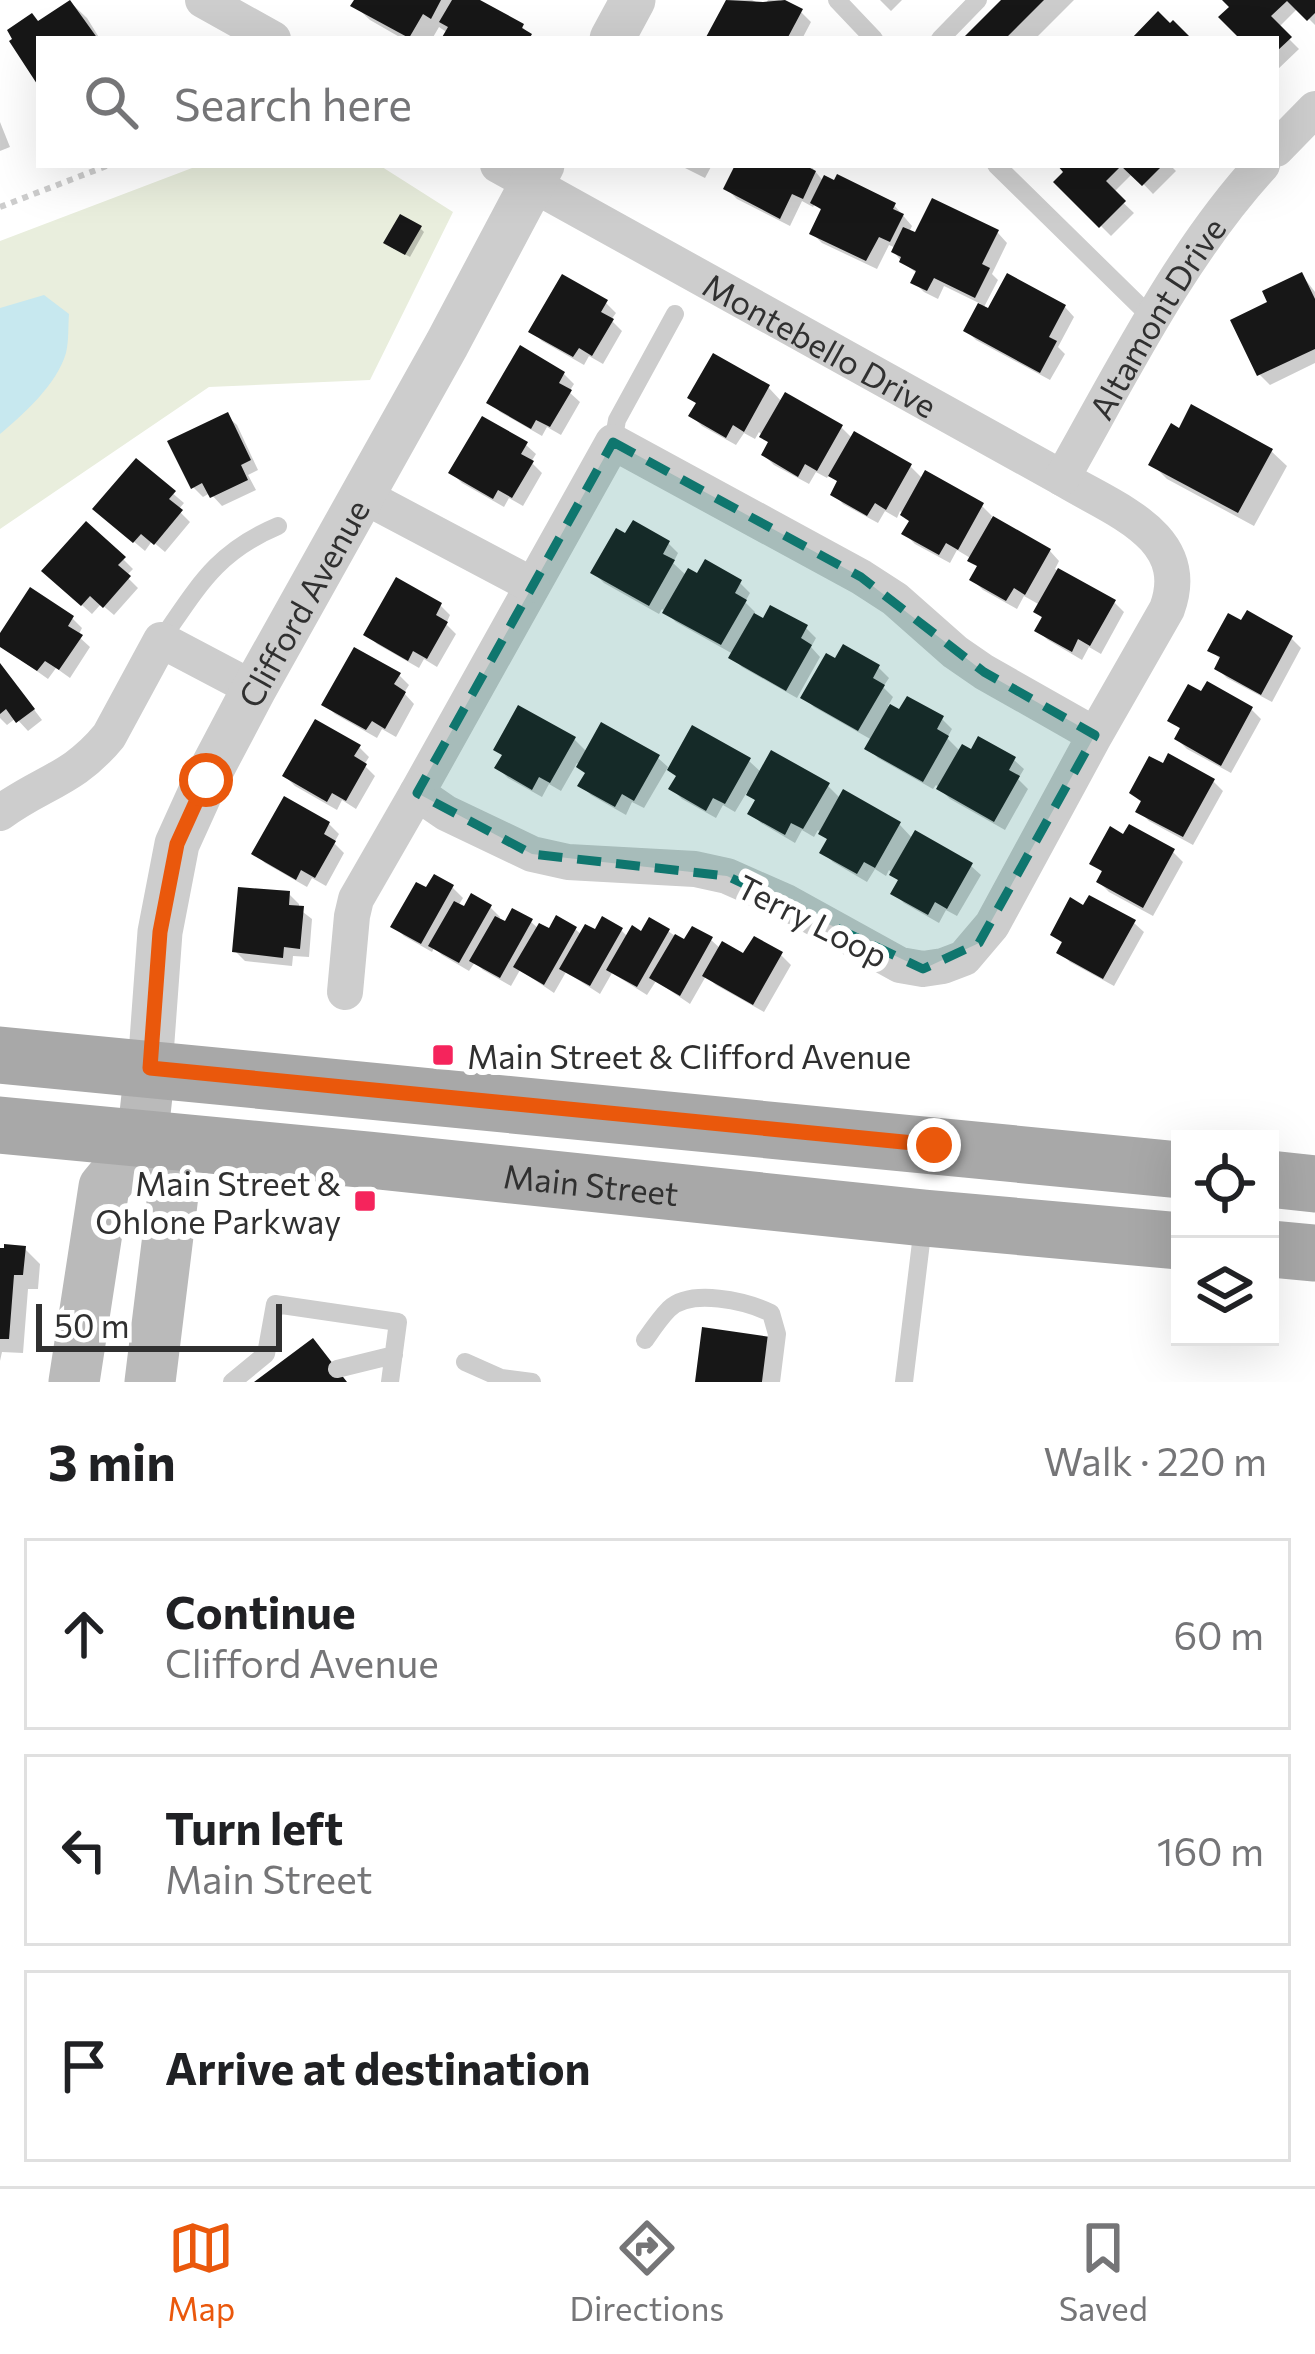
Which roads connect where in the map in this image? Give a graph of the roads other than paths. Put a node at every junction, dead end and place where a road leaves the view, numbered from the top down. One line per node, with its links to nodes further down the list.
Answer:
1 (203, 0): 5 (street)
2 (633, 0): 6 (street)
3 (837, 0): 7 (lane)
4 (978, 0): 8 (lane)
5 (268, 36)
6 (613, 36)
7 (871, 36)
8 (943, 36)
9 (1315, 109): 10 (street)
10 (1279, 146)
11 (999, 168): 15 (lane)
12 (1260, 168): 15 (street, Altamont Drive)
13 (524, 171): 17 (street, Montebello Drive); 18 (street, Clifford Avenue)
14 (675, 314): 16 (lane)
15 (1154, 320): 17 (street, Altamont Drive)
16 (613, 442): 21 (street); 24 (street)
17 (1062, 478): 20 (street, Montebello Drive)
18 (362, 495): 21 (street); 23 (street, Clifford Avenue)
19 (278, 526): 22 (lane)
20 (1141, 526): 24 (street, Terry Loop)
21 (532, 585): 25 (street)
22 (161, 640): 23 (street); 26 (street)
23 (254, 689): 29 (street, Clifford Avenue)
24 (1095, 735): 25 (street, Terry Loop)
25 (417, 793): 27 (street)
26 (0, 813)
27 (345, 992)
28 (0, 1055): 29 (main road)
29 (150, 1068): 31 (main road); 32 (main road)
30 (0, 1125): 31 (main road, Main Street)
31 (142, 1141): 36 (main road, Main Street); 44 (main road); 45 (main road)
32 (934, 1145): 33 (main road); 36 (main road)
33 (1171, 1169)
34 (1279, 1180): 35 (main road)
35 (1315, 1184)
36 (924, 1218): 37 (main road, Main Street); 50 (lane)
37 (1171, 1240)
38 (1279, 1250): 39 (main road)
39 (1315, 1253)
40 (645, 1340): 49 (lane)
41 (394, 1355): 43 (lane); 46 (lane); 47 (lane)
42 (465, 1363): 48 (lane)
43 (337, 1370)
44 (74, 1382)
45 (150, 1382)
46 (232, 1382)
47 (390, 1382)
48 (532, 1382)
49 (771, 1382)
50 (904, 1382)

